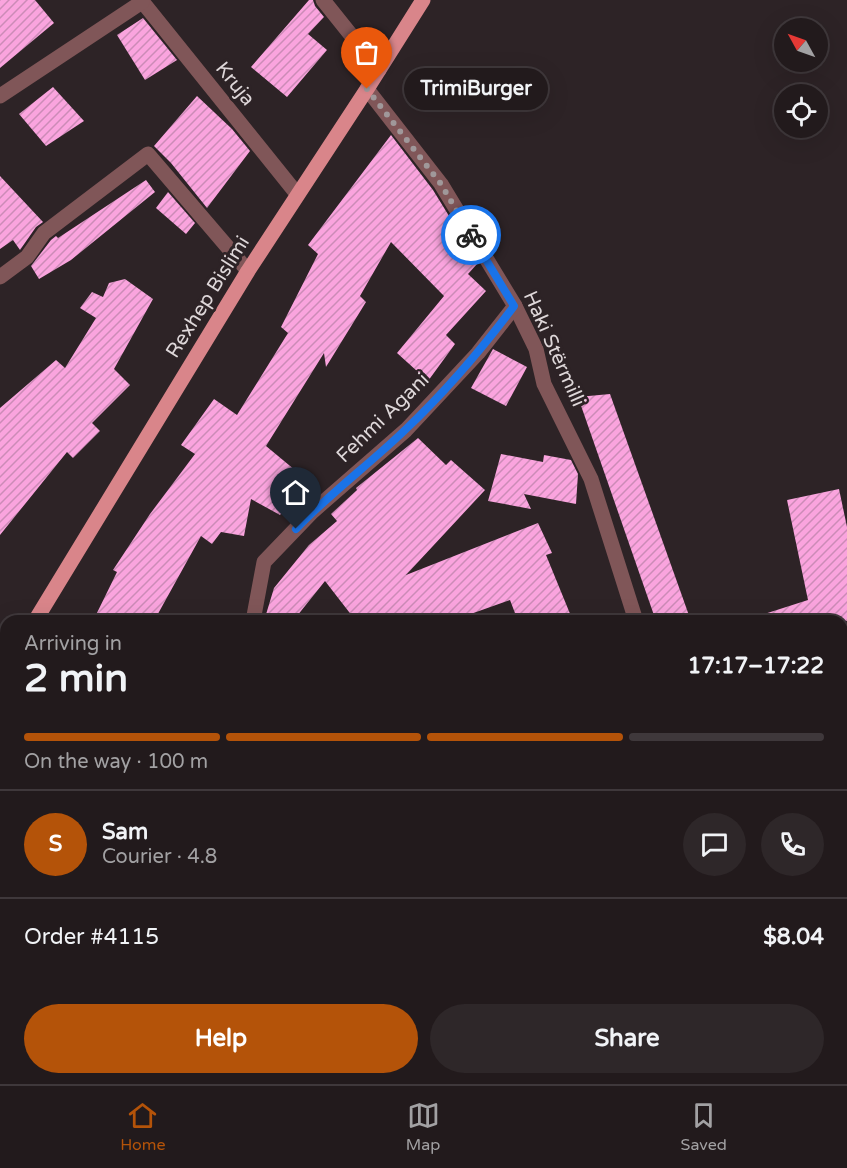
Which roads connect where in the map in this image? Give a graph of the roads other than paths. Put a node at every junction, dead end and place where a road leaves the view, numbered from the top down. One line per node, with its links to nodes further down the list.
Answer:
1 (323, 0): 4 (street)
2 (423, 0): 4 (main road, Rexhep Bislimi)
3 (141, 1): 6 (street); 7 (street, Kruja)
4 (379, 70): 5 (main road, Rexhep Bislimi)
5 (367, 89): 7 (main road, Rexhep Bislimi); 10 (street, Haki Stërmilli)
6 (0, 96)
7 (297, 194): 8 (main road, Rexhep Bislimi)
8 (248, 271): 9 (street); 11 (main road, Rexhep Bislimi)
9 (0, 277)
10 (514, 306): 12 (street, Fehmi Agani); 13 (street, Haki Stërmilli)
11 (39, 615)
12 (254, 615)
13 (634, 615)

